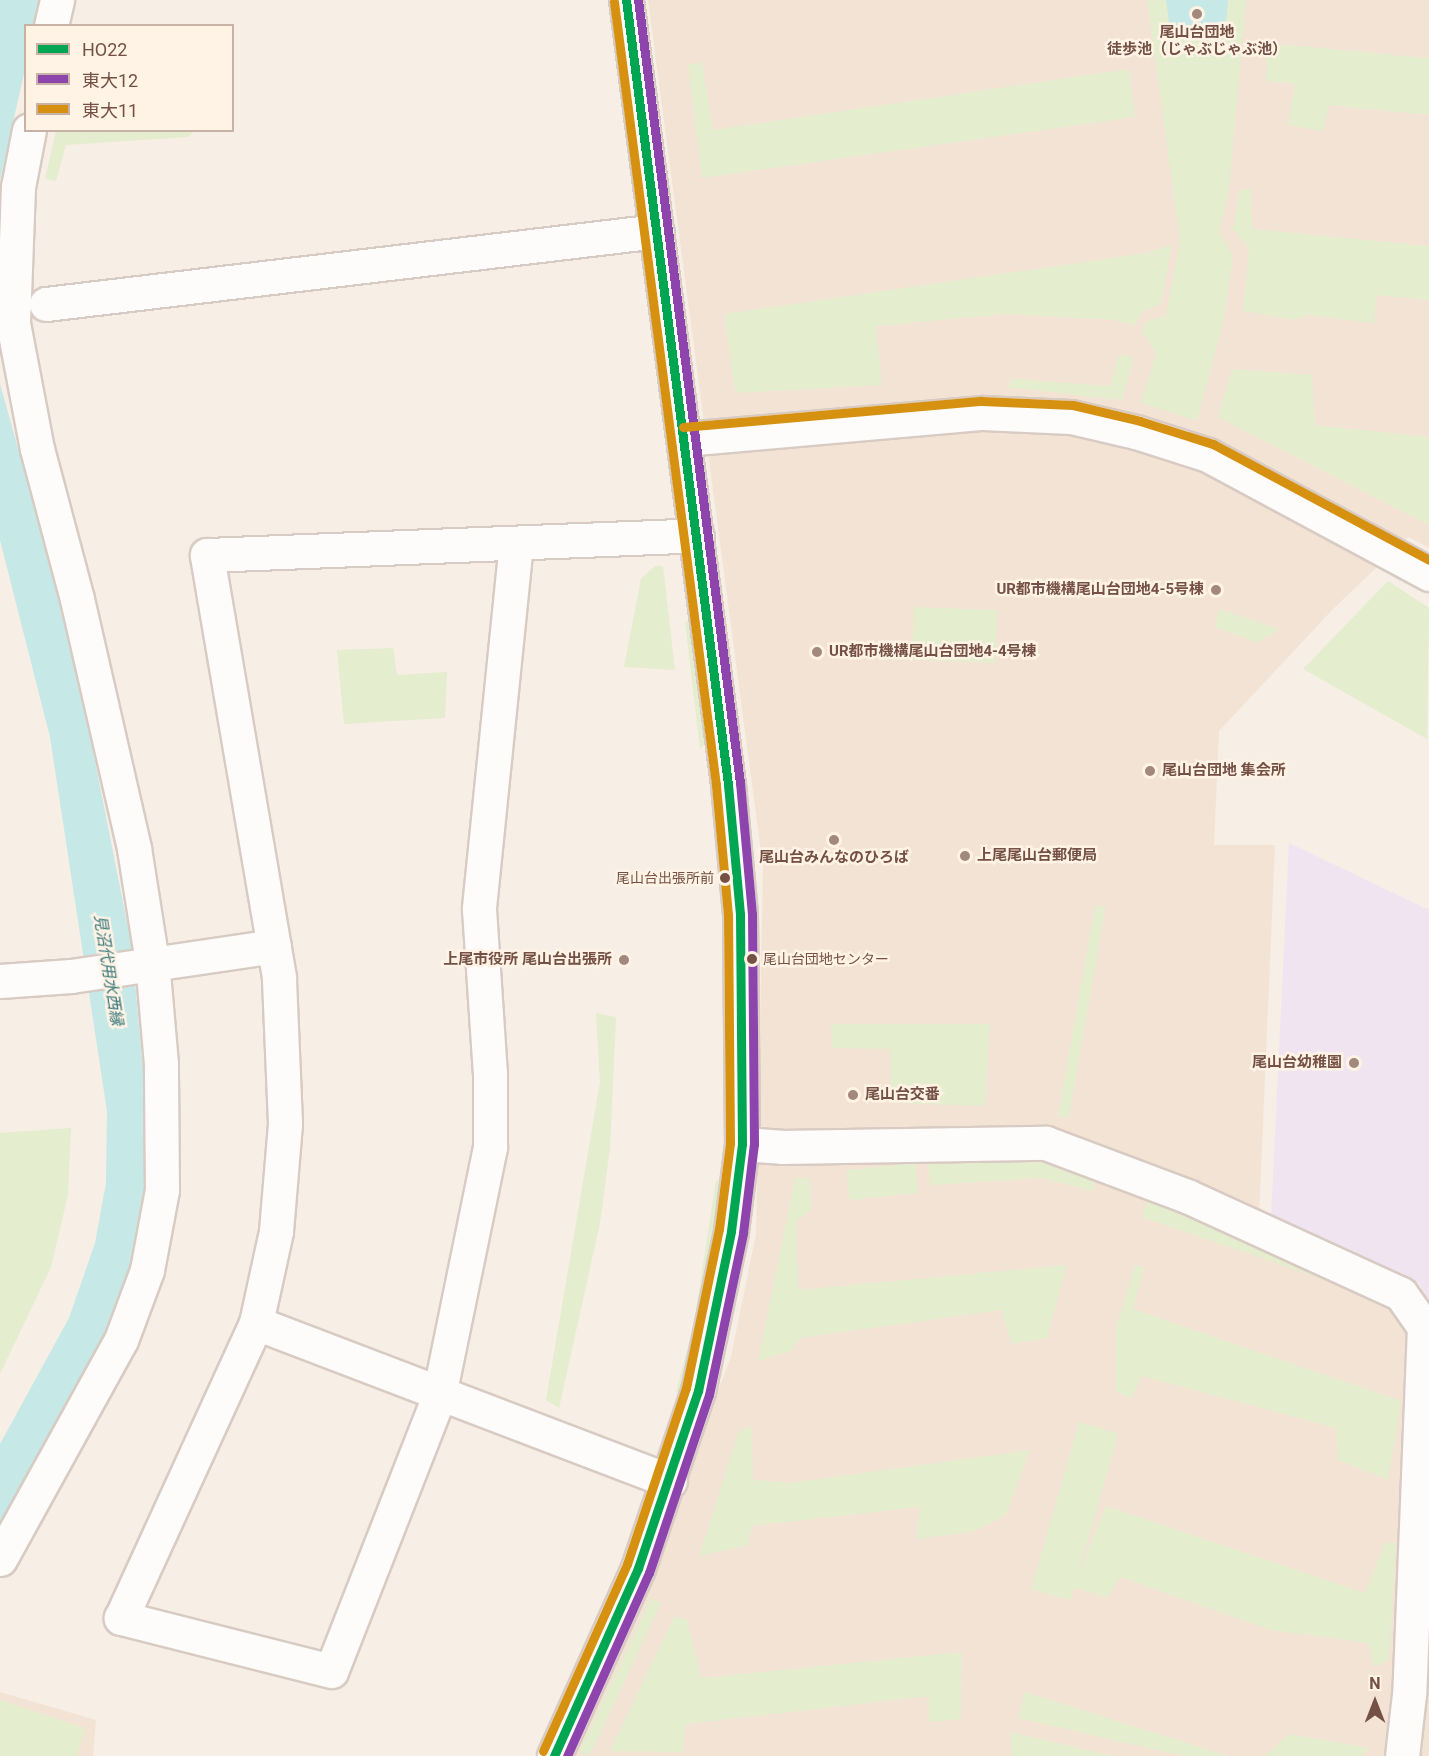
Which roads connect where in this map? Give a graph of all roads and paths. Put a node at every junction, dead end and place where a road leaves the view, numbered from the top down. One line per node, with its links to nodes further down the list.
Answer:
1 (57, 0): 3 (street)
2 (626, 0): 5 (street)
3 (51, 24)
4 (29, 132): 6 (street)
5 (657, 231): 6 (street); 7 (street)
6 (28, 305): 12 (street)
7 (684, 439): 8 (street); 10 (street)
8 (697, 535): 9 (street); 14 (street)
9 (516, 543): 11 (street); 16 (street)
10 (1429, 574)
11 (274, 946): 12 (street); 15 (street)
12 (147, 963): 13 (street); 18 (street)
13 (0, 981)
14 (742, 1143): 17 (street); 20 (street)
15 (256, 1323): 16 (street); 16 (street)
16 (439, 1396): 17 (street)
17 (670, 1481): 19 (street)
18 (0, 1559)
19 (554, 1756)
20 (1402, 1756)

